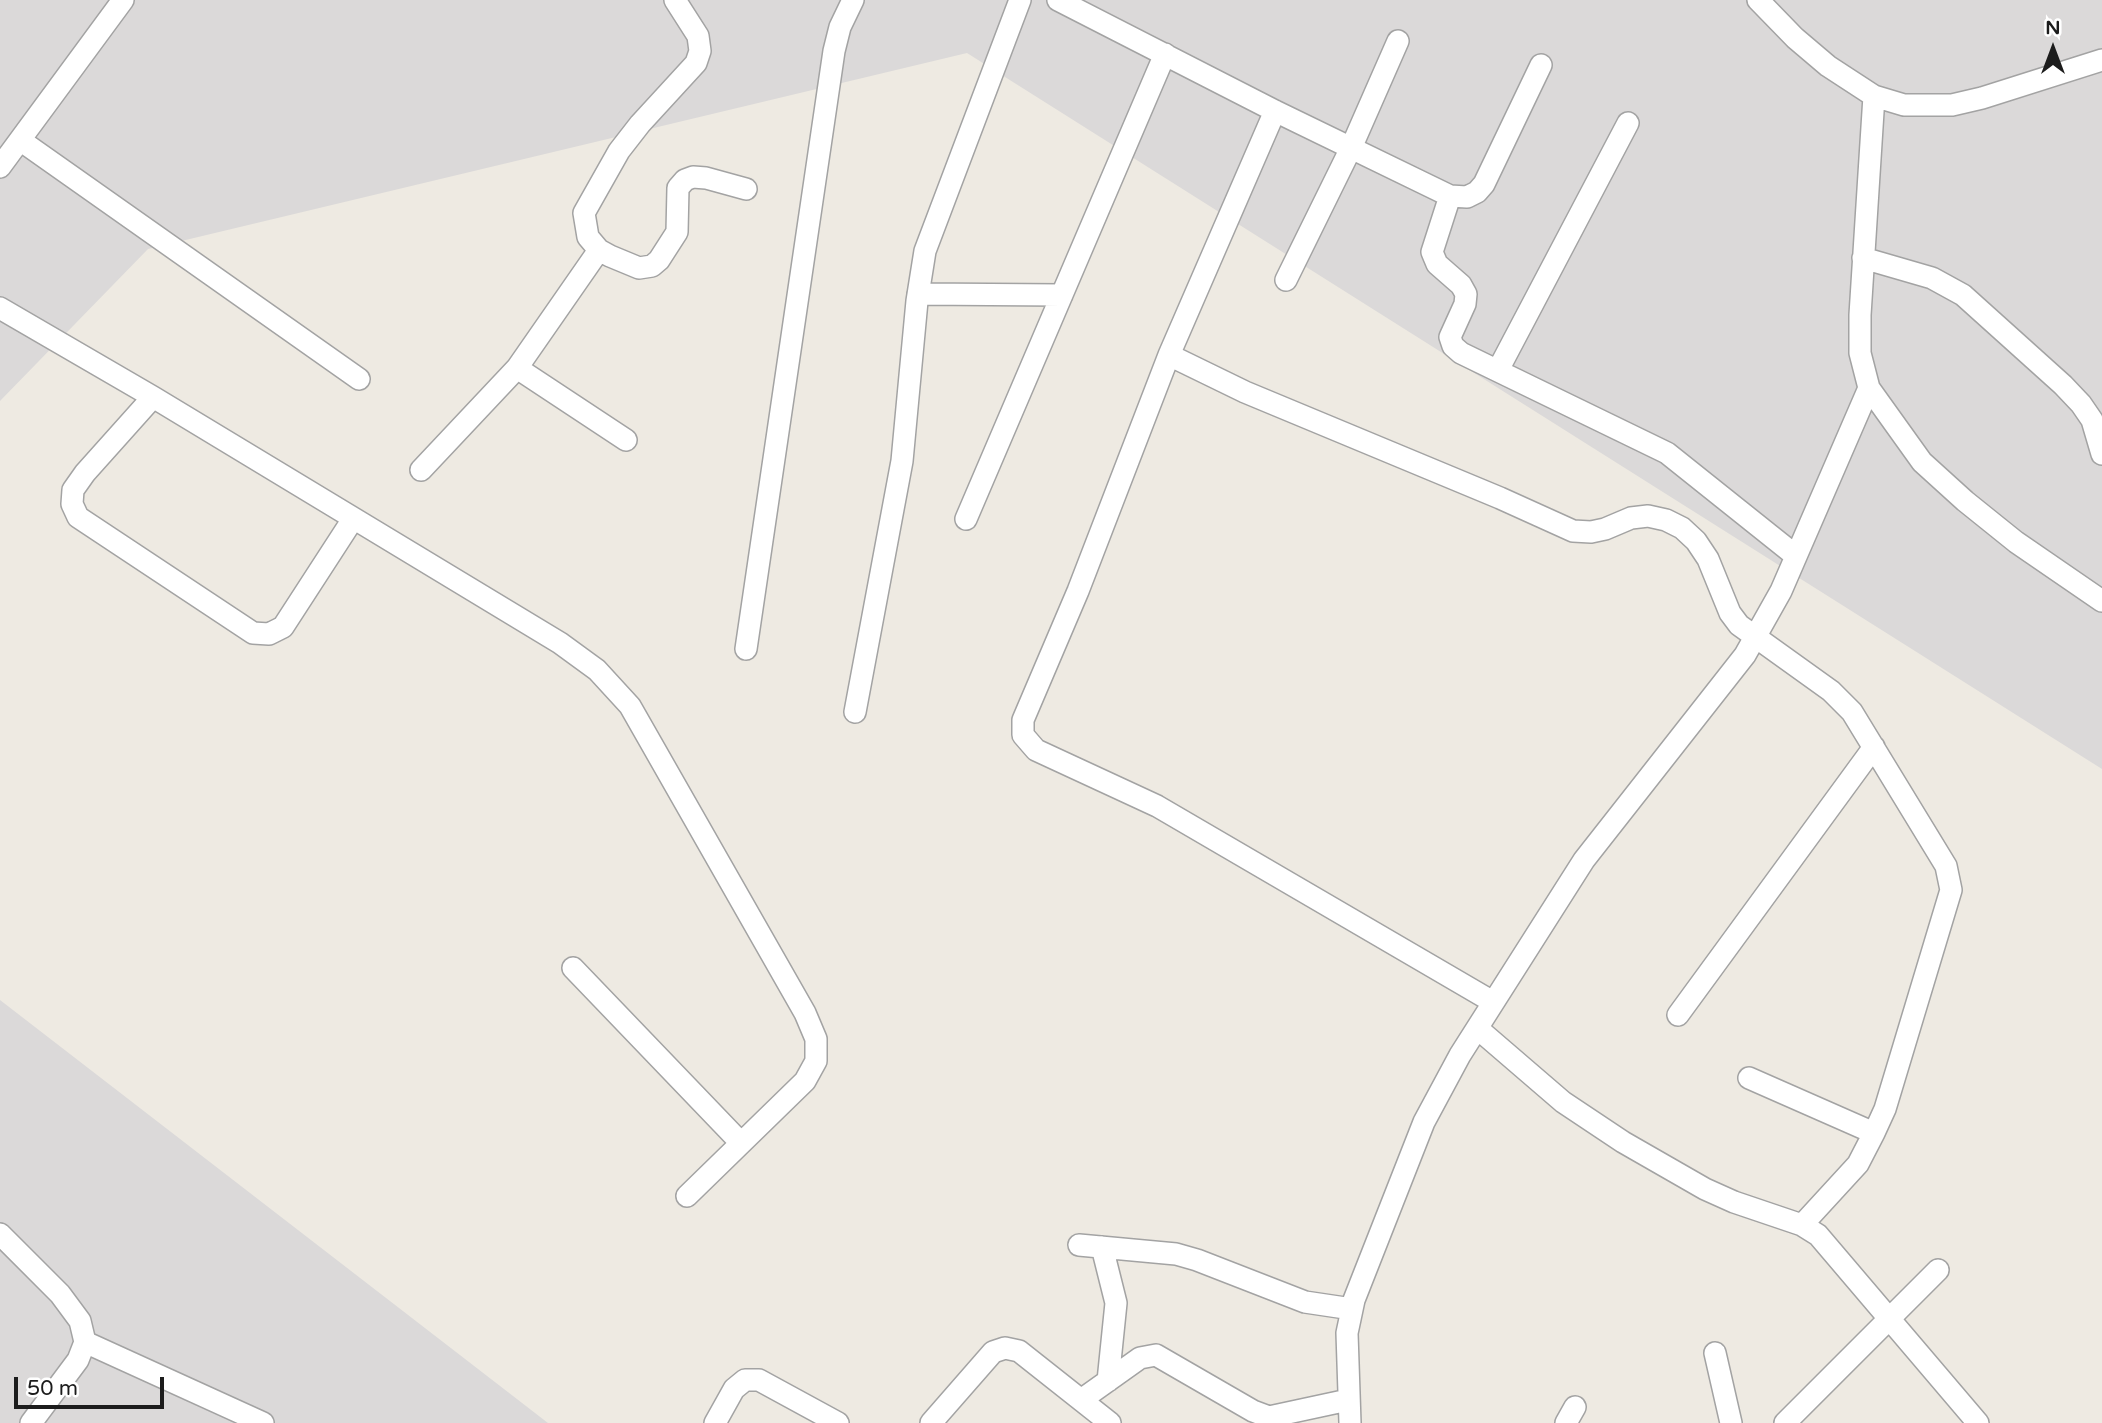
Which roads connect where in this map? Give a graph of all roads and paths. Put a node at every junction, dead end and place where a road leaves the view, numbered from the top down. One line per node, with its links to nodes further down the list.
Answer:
1 (123, 0): 14 (street)
2 (675, 0): 19 (street)
3 (853, 0): 39 (street)
4 (1020, 0): 22 (street)
5 (1058, 0): 8 (street)
6 (1758, 0): 11 (street)
7 (1398, 41): 15 (street)
8 (1165, 54): 12 (street); 23 (street)
9 (2102, 60): 11 (street)
10 (1541, 65): 18 (street)
11 (1874, 96): 20 (street)
12 (1275, 111): 15 (street); 25 (street)
13 (1628, 123): 27 (street)
14 (20, 140): 16 (street); 28 (street)
15 (1351, 148): 18 (street); 21 (street)
16 (0, 167)
17 (746, 189): 19 (street)
18 (1450, 196): 27 (street)
19 (599, 250): 26 (street)
20 (1863, 258): 29 (street); 32 (street)
21 (1286, 280)
22 (918, 294): 23 (street); 40 (street)
23 (1062, 295): 35 (street)
24 (0, 309): 30 (street)
25 (1169, 355): 38 (street); 43 (street)
26 (517, 368): 31 (street); 33 (street)
27 (1498, 370): 36 (street)
28 (359, 379)
29 (1869, 388): 36 (street); 37 (street)
30 (153, 397): 34 (street); 34 (street)
31 (626, 440)
32 (2102, 454)
33 (421, 470)
34 (353, 519): 48 (street)
35 (966, 519)
36 (1796, 556): 38 (street)
37 (2102, 601)
38 (1756, 637): 41 (street); 43 (street)
39 (746, 649)
40 (855, 712)
41 (1874, 747): 44 (street); 47 (street)
42 (573, 968): 48 (street)
43 (1493, 1002): 45 (street)
44 (1678, 1015)
45 (1477, 1028): 50 (street); 55 (street)
46 (1749, 1079): 47 (street)
47 (1874, 1133): 50 (street)
48 (741, 1143): 49 (street)
49 (687, 1196)
50 (1802, 1225): 56 (street)
51 (0, 1234): 57 (street)
52 (1079, 1245): 53 (street)
53 (1102, 1247): 55 (street); 59 (street)
54 (1938, 1270): 56 (street)
55 (1352, 1309): 61 (street)
56 (1888, 1320): 62 (street); 71 (street)
57 (85, 1342): 64 (street); 65 (street)
58 (1715, 1353): 70 (street)
59 (1108, 1381): 60 (street); 61 (street)
60 (1081, 1400): 63 (street); 68 (street)
61 (1348, 1400): 69 (street)
62 (1955, 1414): 72 (street)
63 (1100, 1420)
64 (32, 1423)
65 (264, 1423)
66 (715, 1423): 67 (street)
67 (838, 1423)
68 (931, 1423)
69 (1350, 1423)
70 (1731, 1423)
71 (1785, 1423)
72 (1978, 1423)

